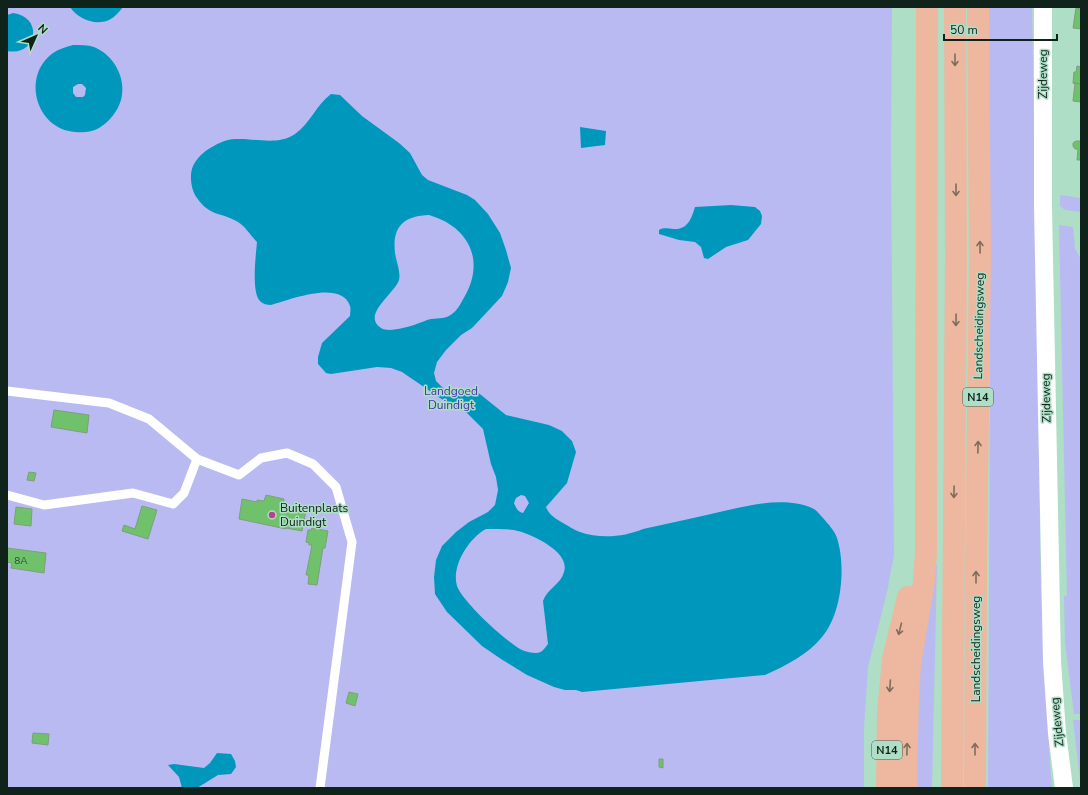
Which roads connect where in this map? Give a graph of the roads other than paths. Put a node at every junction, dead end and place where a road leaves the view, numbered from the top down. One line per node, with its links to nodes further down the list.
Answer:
1 (927, 7): 8 (main road, N14)
2 (955, 7): 12 (main road, Landscheidingsweg / N14, one-way to 12)
3 (978, 7): 13 (main road, Landscheidingsweg / N14, one-way to 3)
4 (1043, 7): 14 (street, Zijdeweg)
5 (7, 391): 6 (lane)
6 (197, 459): 7 (lane); 9 (lane)
7 (7, 495)
8 (926, 508): 10 (main road, N14, one-way to 10); 11 (main road, N14, one-way to 8)
9 (320, 788)
10 (887, 788)
11 (906, 788)
12 (952, 788)
13 (975, 788)
14 (1064, 788)

